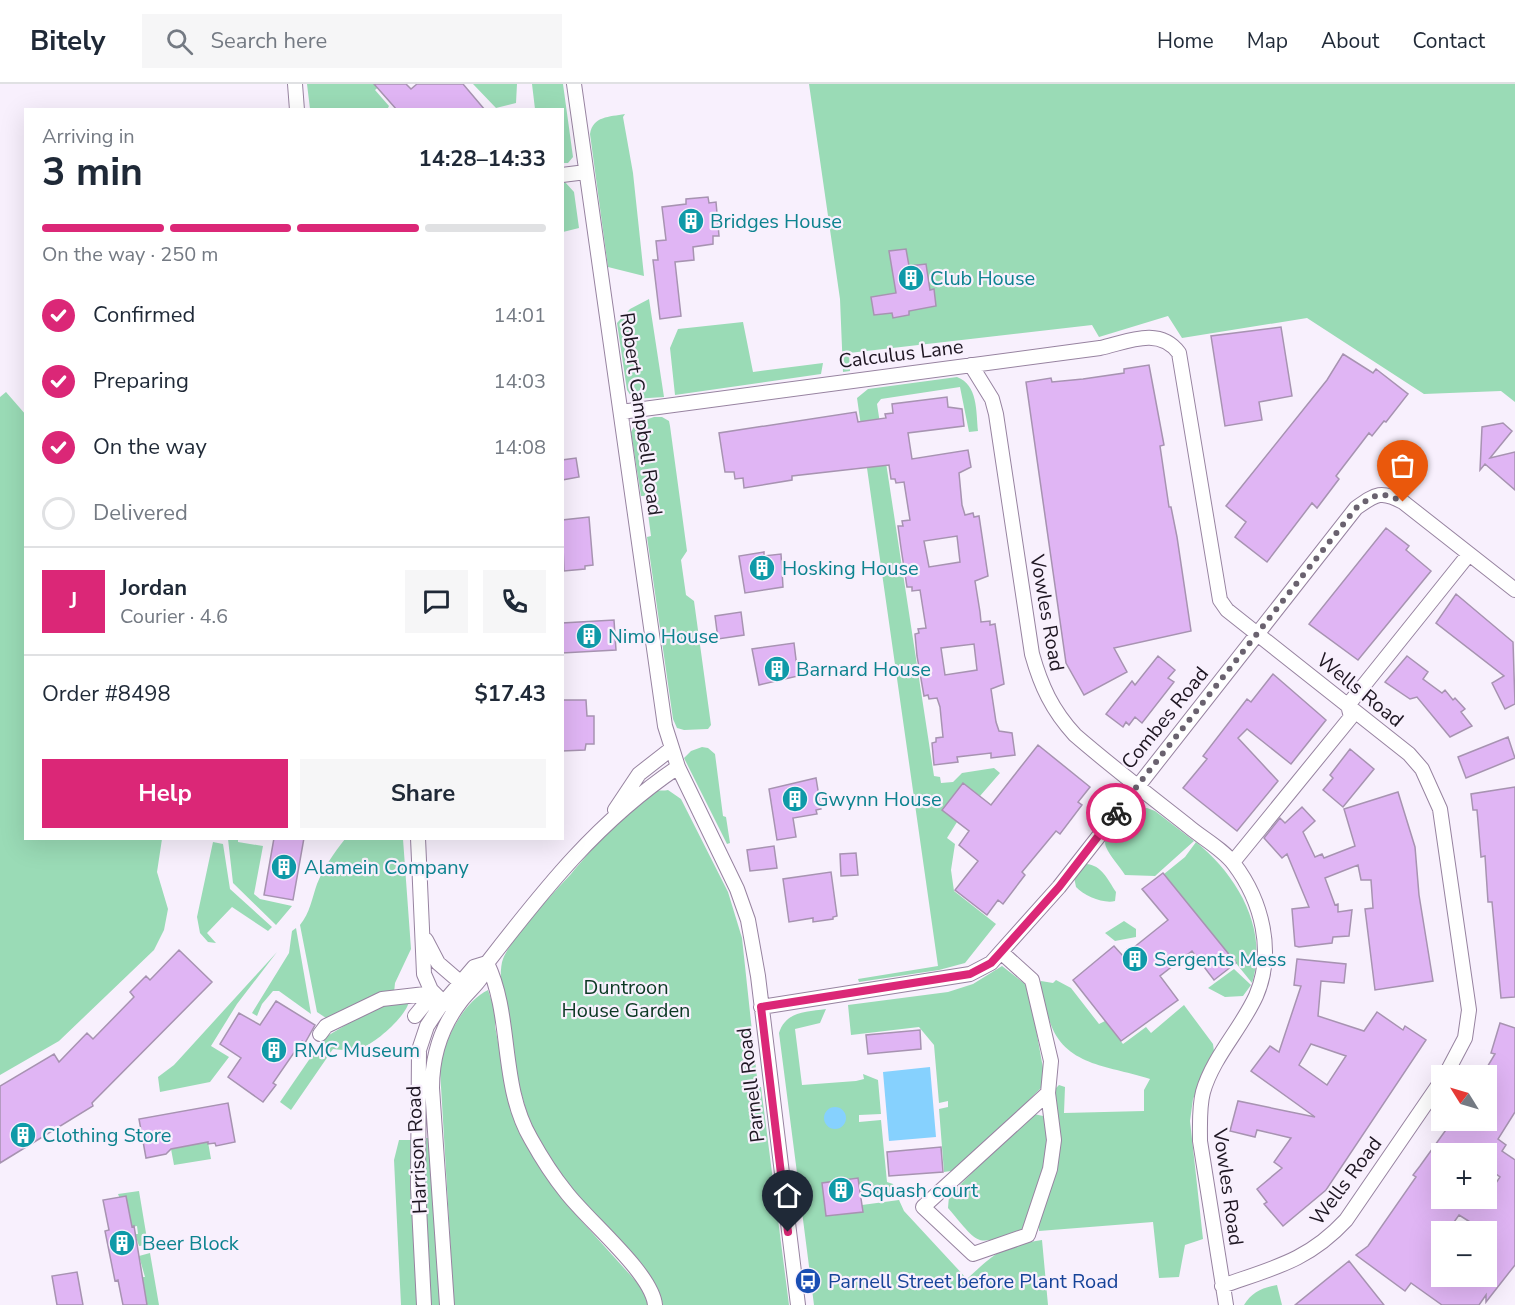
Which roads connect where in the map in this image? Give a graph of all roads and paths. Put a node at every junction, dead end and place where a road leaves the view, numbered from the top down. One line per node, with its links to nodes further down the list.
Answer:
1 (287, 84): 4 (street)
2 (295, 84): 4 (street)
3 (574, 84): 5 (street, Robert Campbell Road)
4 (297, 105)
5 (586, 172): 6 (street); 9 (street, Robert Campbell Road)
6 (564, 175)
7 (1179, 353): 8 (street, Calculus Lane); 12 (street, Wells Road)
8 (971, 365): 9 (street, Calculus Lane); 16 (street, Vowles Road)
9 (621, 412): 14 (street, Robert Campbell Road)
10 (1469, 554): 11 (street); 12 (street, Combes Road); 13 (street)
11 (1515, 590)
12 (1258, 634): 13 (street, Wells Road); 16 (street, Combes Road)
13 (1348, 705): 19 (street); 29 (street, Wells Road)
14 (671, 749): 15 (street, Robert Campbell Road); 17 (street)
15 (678, 767): 17 (street); 26 (street, Parnell Road)
16 (1137, 785): 19 (street, Vowles Road); 21 (street, Combes Road)
17 (609, 819): 22 (street)
18 (418, 840): 20 (street)
19 (1233, 862): 32 (street, Vowles Road)
20 (423, 933): 23 (street); 24 (street)
21 (1001, 952): 26 (street, Combes Road); 30 (street)
22 (487, 963): 23 (street); 25 (street); 35 (street)
23 (460, 982): 24 (street, Harrison Road); 25 (street)
24 (439, 997): 25 (street); 27 (street); 28 (street); 33 (street, Harrison Road)
25 (462, 999): 34 (street, Harrison Road)
26 (761, 1007): 36 (street, Parnell Road)
27 (415, 1016)
28 (320, 1034)
29 (1451, 1065)
30 (1048, 1093): 30 (street)
31 (1431, 1096): 32 (street, Wells Road)
32 (1222, 1286): 37 (street, Vowles Road)
33 (424, 1305)
34 (447, 1305)
35 (655, 1305)
36 (798, 1305)
37 (1226, 1305)

